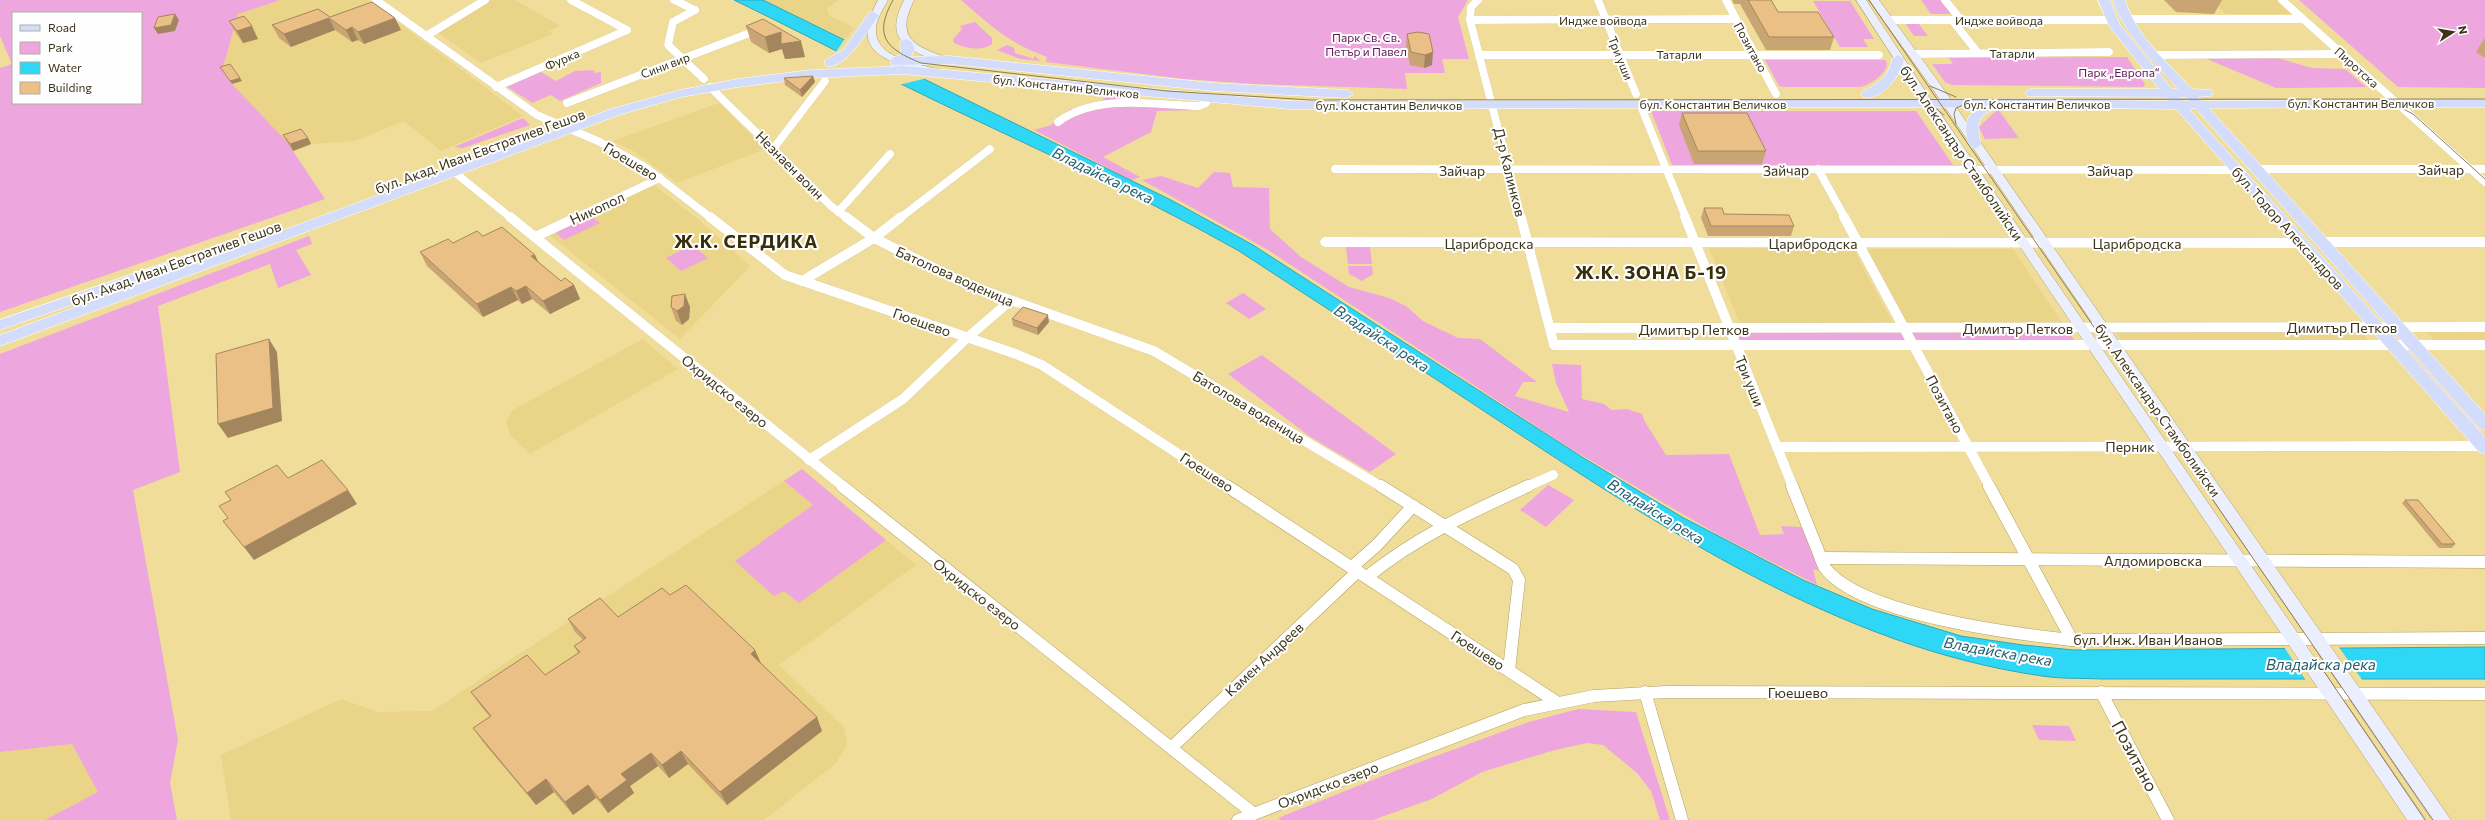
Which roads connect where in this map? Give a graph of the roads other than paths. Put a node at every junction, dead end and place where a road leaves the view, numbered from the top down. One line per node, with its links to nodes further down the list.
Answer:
1 (376, 0): 27 (street, Гюешево)
2 (485, 0): 27 (street)
3 (571, 0): 47 (street, Фурка)
4 (674, 0): 38 (street, Незнаен воин)
5 (883, 0): 16 (main road)
6 (909, 0): 28 (main road)
7 (1598, 0): 21 (street, Три уши)
8 (1726, 0): 17 (street, Позитано)
9 (1861, 0): 39 (main road, бул. Александър Стамболийски)
10 (1874, 0): 22 (main road, бул. Александър Стамболийски)
11 (1946, 0): 24 (street)
12 (2104, 0): 25 (main road, бул. Тодор Александров)
13 (2119, 0): 18 (main road, бул. Тодор Александров)
14 (2282, 0): 19 (street, Пиротска)
15 (1477, 1): 20 (street)
16 (873, 15): 40 (main road); 42 (main road)
17 (1735, 19): 21 (street, Индже войвода); 32 (street, Позитано)
18 (2125, 19): 19 (street); 37 (main road, бул. Тодор Александров)
19 (2303, 19): 34 (street, Пиротска)
20 (1470, 20): 21 (street, Индже войвода); 35 (street, Д-р Калинков)
21 (1606, 20): 31 (street, Три уши)
22 (1888, 20): 23 (street, Индже войвода); 33 (main road, бул. Александър Стамболийски)
23 (1952, 20): 24 (street, Индже войвода); 30 (street)
24 (1961, 20): 25 (street, Индже войвода)
25 (2111, 20): 48 (main road, бул. Тодор Александров)
26 (763, 28): 38 (street, Сини вир)
27 (426, 36): 47 (street, Гюешево)
28 (906, 42): 40 (main road); 41 (main road)
29 (2109, 52): 30 (street, Татарли)
30 (1978, 53): 33 (street, Татарли)
31 (1619, 54): 32 (street, Татарли); 35 (street, Татарли); 54 (street, Три уши)
32 (1755, 54): 36 (street, Татарли); 51 (street, Позитано)
33 (1914, 54): 56 (main road, бул. Александър Стамболийски)
34 (2342, 54): 37 (street); 53 (street, Пиротска)
35 (1479, 55): 58 (street, Д-р Калинков)
36 (1879, 55)
37 (2153, 55): 49 (main road, бул. Тодор Александров)
38 (682, 59): 46 (street, Незнаен воин); 59 (street, Сини вир)
39 (1898, 59): 52 (main road); 55 (main road, бул. Александър Стамболийски)
40 (898, 60): 41 (main road, бул. Акад. Иван Евстратиев Гешов); 42 (main road, бул. Акад. Иван Евстратиев Гешов); 43 (main road); 44 (main road)
41 (944, 60): 58 (main road, бул. Константин Величков)
42 (829, 63): 46 (main road, бул. Акад. Иван Евстратиев Гешов)
43 (854, 72): 44 (main road, бул. Акад. Иван Евстратиев Гешов); 46 (main road, бул. Акад. Иван Евстратиев Гешов)
44 (942, 73): 57 (main road, бул. Константин Величков)
45 (825, 81): 68 (street)
46 (707, 83): 66 (main road, бул. Акад. Иван Евстратиев Гешов); 68 (street, Незнаен воин)
47 (496, 87): 66 (street, Гюешево)
48 (2168, 92): 49 (main road, бул. Константин Величков); 56 (main road, бул. Константин Величков); 63 (main road, бул. Тодор Александров)
49 (2186, 93): 53 (main road, бул. Константин Величков); 64 (main road, бул. Тодор Александров)
50 (2485, 93): 53 (main road, бул. Константин Величков)
51 (1776, 94): 52 (main road, бул. Константин Величков); 54 (main road, бул. Константин Величков)
52 (1867, 94): 55 (main road, бул. Константин Величков)
53 (2388, 94): 61 (street, Пиротска)
54 (1638, 99): 55 (main road, бул. Константин Величков); 58 (main road, бул. Константин Величков); 80 (street, Три уши)
55 (1925, 99): 56 (main road, бул. Константин Величков); 71 (main road, бул. Александър Стамболийски)
56 (1944, 99): 60 (main road, бул. Константин Величков); 67 (main road, бул. Александър Стамболийски)
57 (1208, 100): 58 (main road, бул. Константин Величков); 65 (street)
58 (1492, 100): 77 (street, Д-р Калинков)
59 (567, 103)
60 (2002, 103): 63 (main road, бул. Константин Величков); 67 (main road)
61 (2398, 103): 62 (main road, бул. Константин Величков); 64 (main road, бул. Константин Величков); 75 (street, Пиротска)
62 (2485, 103)
63 (2179, 104): 64 (main road, бул. Константин Величков); 78 (main road, бул. Тодор Александров)
64 (2196, 104): 74 (main road, бул. Тодор Александров)
65 (1058, 122)
66 (562, 125): 79 (main road, бул. Акад. Иван Евстратиев Гешов); 82 (street, Гюешево); 98 (main road, бул. Акад. Иван Евстратиев Гешов)
67 (1975, 145): 81 (main road, бул. Александър Стамболийски)
68 (773, 149): 84 (street, Незнаен воин)
69 (990, 150): 86 (street)
70 (890, 154): 84 (street)
71 (1972, 168): 73 (street, Зайчар); 81 (street, Зайчар); 91 (main road, бул. Александър Стамболийски)
72 (1335, 169): 77 (street, Зайчар)
73 (1818, 169): 80 (street, Зайчар); 90 (street, Позитано)
74 (2254, 169): 75 (street, Зайчар); 88 (main road, бул. Тодор Александров)
75 (2471, 169): 76 (street, Зайчар); 83 (street, Пиротска)
76 (2485, 169)
77 (1509, 170): 80 (street, Зайчар); 94 (street, Д-р Калинков)
78 (2237, 170): 81 (street, Зайчар); 93 (main road, бул. Тодор Александров)
79 (453, 171): 85 (street, Охридско езеро); 99 (main road, бул. Акад. Иван Евстратиев Гешов)
80 (1667, 171): 95 (street, Три уши)
81 (1993, 171): 92 (main road, бул. Александър Стамболийски)
82 (660, 178): 85 (street, Никопол); 96 (street, Гюешево)
83 (2485, 182)
84 (838, 212): 86 (street, Незнаен воин)
85 (535, 237): 127 (street, Охридско езеро)
86 (874, 238): 96 (street); 97 (street, Батолова воденица)
87 (1325, 242): 94 (street, Царибродска)
88 (2320, 242): 89 (street); 102 (main road, бул. Тодор Александров)
89 (2485, 242)
90 (1858, 243): 91 (street, Царибродска); 95 (street, Царибродска); 105 (street, Позитано)
91 (2023, 243): 92 (street, Царибродска); 106 (main road, бул. Александър Стамболийски)
92 (2043, 243): 93 (street, Царибродска); 107 (main road, бул. Александър Стамболийски)
93 (2301, 243): 101 (main road, бул. Тодор Александров)
94 (1528, 244): 95 (street, Царибродска); 104 (street, Д-р Калинков)
95 (1696, 244): 109 (street, Три уши)
96 (802, 281): 110 (street, Гюешево)
97 (1010, 301): 110 (street); 129 (street, Батолова воденица)
98 (33, 315): 100 (main road, бул. Акад. Иван Евстратиев Гешов); 108 (main road, бул. Акад. Иван Евстратиев Гешов)
99 (53, 321): 111 (main road, бул. Акад. Иван Евстратиев Гешов); 112 (main road, бул. Акад. Иван Евстратиев Гешов)
100 (0, 325)
101 (2377, 327): 102 (street, Димитър Петков); 107 (street, Димитър Петков); 114 (main road, бул. Тодор Александров)
102 (2397, 327): 103 (street, Димитър Петков); 115 (main road, бул. Тодор Александров)
103 (2485, 327)
104 (1550, 328): 109 (street, Димитър Петков); 113 (street, Д-р Калинков)
105 (1904, 328): 106 (street, Димитър Петков); 109 (street, Димитър Петков); 118 (street, Позитано)
106 (2081, 328): 107 (street, Димитър Петков); 119 (main road, бул. Александър Стамболийски)
107 (2101, 328): 120 (main road, бул. Александър Стамболийски)
108 (0, 329)
109 (1730, 329): 117 (street, Три уши)
110 (967, 338): 127 (street); 136 (street, Гюешево)
111 (0, 341)
112 (0, 344)
113 (1554, 345): 117 (street, Димитър Петков)
114 (2393, 345): 115 (street, Димитър Петков); 120 (street, Димитър Петков); 126 (main road, бул. Тодор Александров)
115 (2414, 345): 116 (street, Димитър Петков); 121 (main road, бул. Тодор Александров)
116 (2485, 345)
117 (1737, 346): 118 (street, Димитър Петков); 122 (street, Три уши)
118 (1914, 346): 119 (street, Димитър Петков); 123 (street, Позитано)
119 (2094, 346): 120 (street, Димитър Петков); 124 (main road, бул. Александър Стамболийски)
120 (2114, 346): 125 (main road, бул. Александър Стамболийски)
121 (2485, 424)
122 (1777, 446): 123 (street, Перник); 135 (street, Три уши)
123 (1968, 446): 124 (street, Перник); 131 (street, Позитано)
124 (2162, 446): 125 (street, Перник); 132 (main road, бул. Александър Стамболийски)
125 (2183, 446): 126 (street, Перник); 133 (main road, бул. Александър Стамболийски)
126 (2484, 447)
127 (809, 460): 148 (street, Охридско езеро)
128 (1553, 475): 130 (street, Камен Андреев)
129 (1413, 506): 130 (street, Батолова воденица); 136 (street)
130 (1447, 526): 136 (street, Камен Андреев); 141 (street, Батолова воденица)
131 (2029, 559): 132 (street, Алдомировска); 135 (street, Алдомировска); 138 (street, Позитано)
132 (2240, 561): 133 (street, Алдомировска); 139 (main road, бул. Александър Стамболийски)
133 (2263, 561): 134 (street, Алдомировска); 140 (main road, бул. Александър Стамболийски)
134 (2485, 562)
135 (1823, 563): 138 (street, бул. Инж. Иван Иванов)
136 (1359, 572): 141 (street, Гюешево); 148 (street, Камен Андреев)
137 (2485, 638): 140 (street, бул. Инж. Иван Иванов)
138 (2072, 640): 139 (street, бул. Инж. Иван Иванов)
139 (2295, 641): 140 (street, бул. Инж. Иван Иванов); 142 (main road, бул. Александър Стамболийски)
140 (2318, 641): 143 (main road, бул. Александър Стамболийски)
141 (1509, 670): 147 (street, Гюешево)
142 (2329, 690): 143 (street); 145 (street); 153 (main road, бул. Александър Стамболийски)
143 (2353, 690): 146 (street); 154 (main road, бул. Александър Стамболийски)
144 (1645, 692): 145 (street, Гюешево); 147 (street, Гюешево); 151 (street)
145 (2101, 692): 152 (street, Позитано)
146 (2485, 694)
147 (1555, 701): 149 (street, Охридско езеро)
148 (1171, 748): 149 (street, Охридско езеро)
149 (1254, 814): 150 (street)
150 (1238, 820)
151 (1682, 820)
152 (2168, 820)
153 (2417, 820)
154 (2442, 820)

